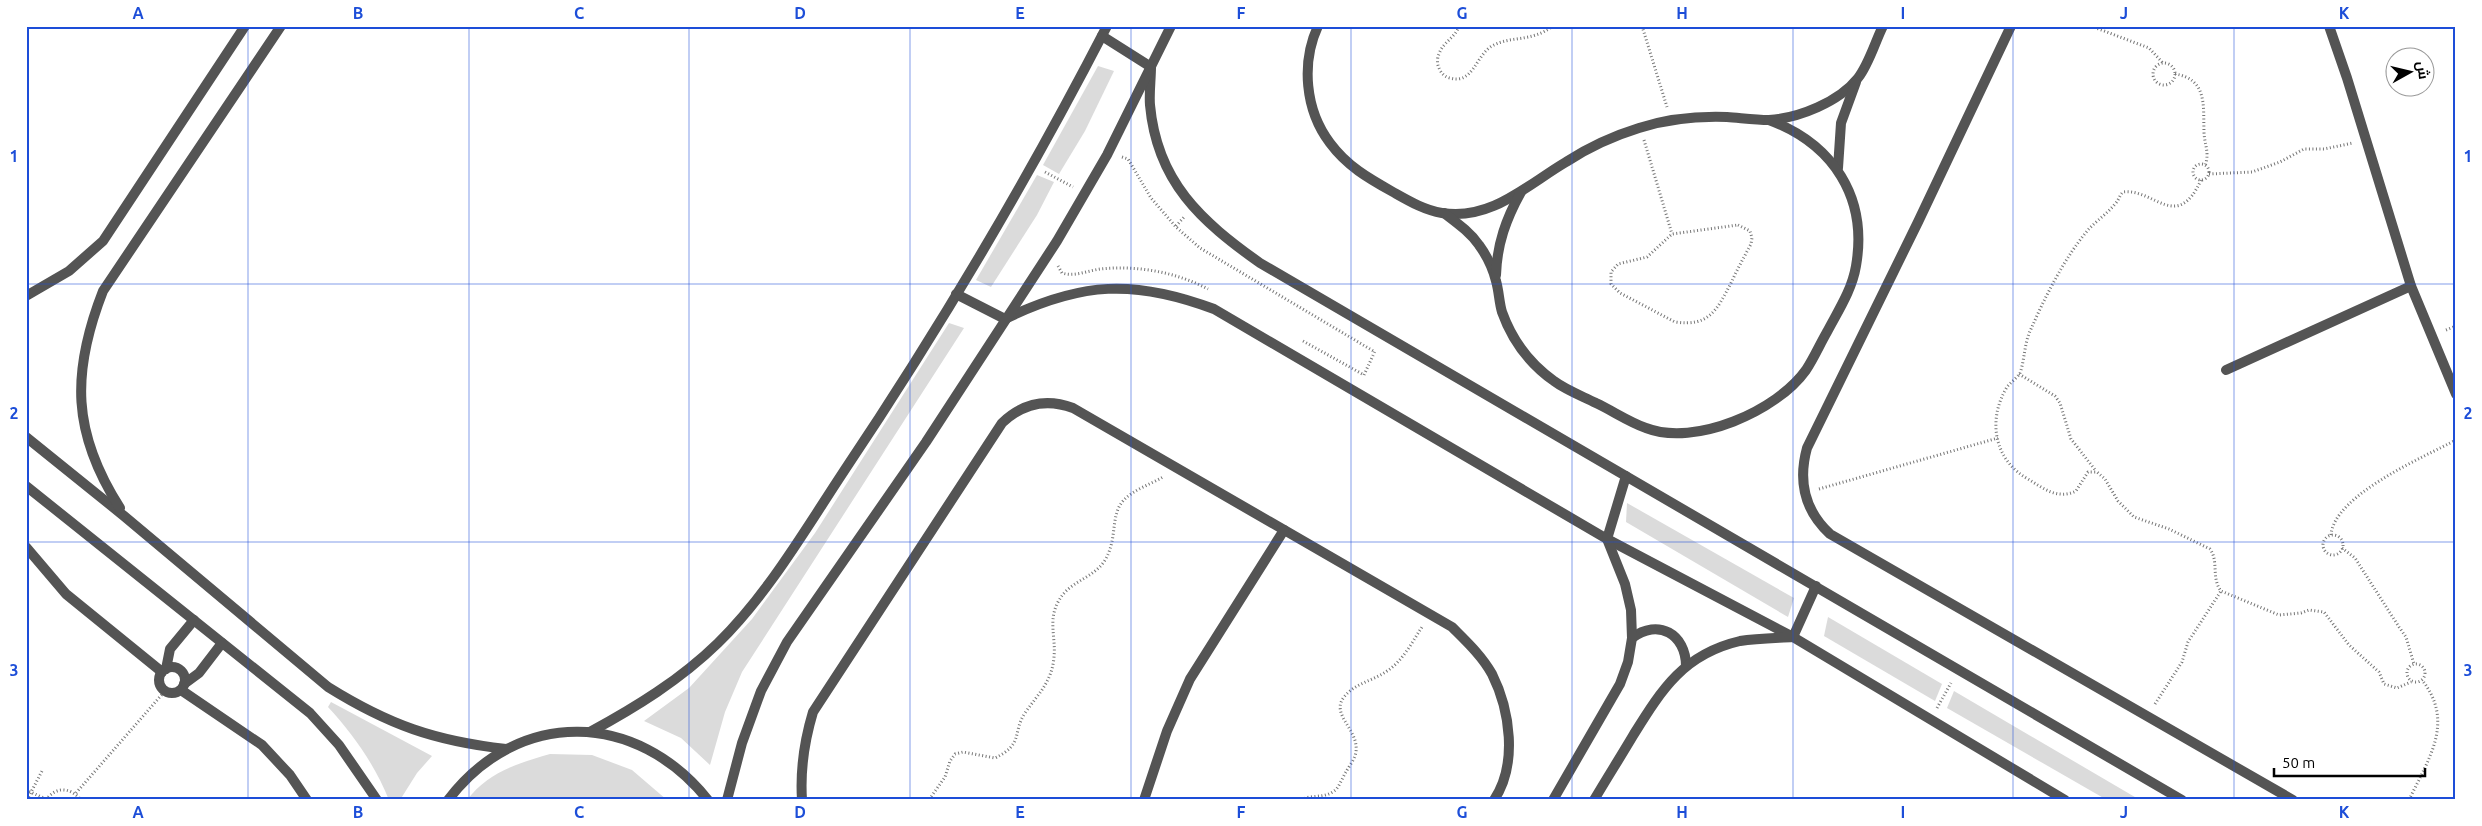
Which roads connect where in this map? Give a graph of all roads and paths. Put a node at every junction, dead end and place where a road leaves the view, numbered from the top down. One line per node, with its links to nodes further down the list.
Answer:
1 (245, 26): 37 (street)
2 (281, 26): 55 (street)
3 (1108, 26): 13 (street)
4 (1171, 26): 15 (street)
5 (1318, 26): 30 (street)
6 (1458, 26): 7 (path)
7 (1553, 26)
8 (1642, 26): 18 (path)
9 (1883, 26): 17 (street)
10 (2011, 26): 54 (street)
11 (2091, 26): 14 (path)
12 (2329, 26): 21 (street)
13 (1102, 36): 15 (street); 23 (street)
14 (2163, 63): 16 (path); 16 (path)
15 (1151, 67): 29 (street); 39 (street)
16 (2175, 74): 24 (path)
17 (1858, 78): 19 (street); 25 (street)
18 (1671, 120): 19 (street); 20 (street)
19 (1769, 120): 25 (street)
20 (1640, 128): 28 (street); 31 (path)
21 (2366, 140): 26 (path); 34 (street)
22 (1115, 159): 41 (path)
23 (1032, 164): 29 (path); 36 (street)
24 (2205, 166): 26 (path); 27 (path)
25 (1838, 168): 33 (street)
26 (2209, 174): 27 (path)
27 (2201, 180): 43 (path)
28 (1523, 190): 30 (street); 33 (street)
29 (1085, 193): 38 (street)
30 (1444, 213): 33 (street)
31 (1672, 234): 31 (path)
32 (1059, 261): 35 (path)
33 (1496, 281)
34 (2411, 286): 42 (street); 46 (street)
35 (1213, 292)
36 (956, 294): 38 (street); 78 (street)
37 (26, 296)
38 (1005, 319): 45 (street); 90 (street)
39 (1383, 335): 41 (path); 52 (street)
40 (1297, 338): 44 (path)
41 (1375, 352): 44 (path)
42 (2226, 370)
43 (2019, 374): 48 (path); 51 (path)
44 (1364, 375): 45 (path)
45 (1356, 393): 58 (street)
46 (2456, 394)
47 (26, 437): 55 (street)
48 (1998, 438): 51 (path); 54 (path)
49 (2456, 440): 57 (path)
50 (1179, 469): 56 (street); 91 (street); 92 (path)
51 (2097, 472): 62 (path)
52 (1626, 476): 58 (street); 61 (street)
53 (26, 486): 64 (street)
54 (1804, 493): 76 (street)
55 (124, 516): 79 (street)
56 (1284, 530): 63 (street); 93 (street)
57 (2331, 535): 60 (path); 60 (path)
58 (1607, 539): 65 (street); 66 (street)
59 (26, 547): 71 (street)
60 (2342, 548): 68 (path)
61 (1816, 586): 65 (street); 70 (street)
62 (2221, 591): 73 (path); 76 (path)
63 (1430, 614): 94 (path); 95 (street)
64 (194, 620): 67 (street); 71 (street)
65 (1793, 637): 69 (street); 77 (street)
66 (1632, 638): 69 (street); 96 (street)
67 (222, 643): 74 (street); 87 (street)
68 (2414, 664): 72 (path); 73 (path)
69 (1686, 666): 97 (street)
70 (1958, 669): 77 (path); 99 (street)
71 (164, 670): 74 (street); 75 (street)
72 (2422, 680): 73 (path); 101 (path)
73 (2411, 682)
74 (182, 687): 75 (street); 86 (street)
75 (165, 691): 82 (path)
76 (2148, 716): 100 (street)
77 (1931, 721): 98 (street)
78 (590, 732): 79 (street); 89 (street)
79 (506, 749): 88 (street)
80 (42, 771): 81 (path)
81 (28, 791): 83 (path); 84 (path)
82 (76, 793): 83 (path); 85 (path)
83 (46, 799)
84 (26, 800)
85 (81, 800)
86 (307, 800)
87 (377, 800)
88 (448, 800)
89 (708, 800)
90 (727, 800)
91 (802, 800)
92 (931, 800)
93 (1144, 800)
94 (1301, 800)
95 (1494, 800)
96 (1553, 800)
97 (1594, 800)
98 (2065, 800)
99 (2182, 800)
100 (2293, 800)
101 (2409, 800)

